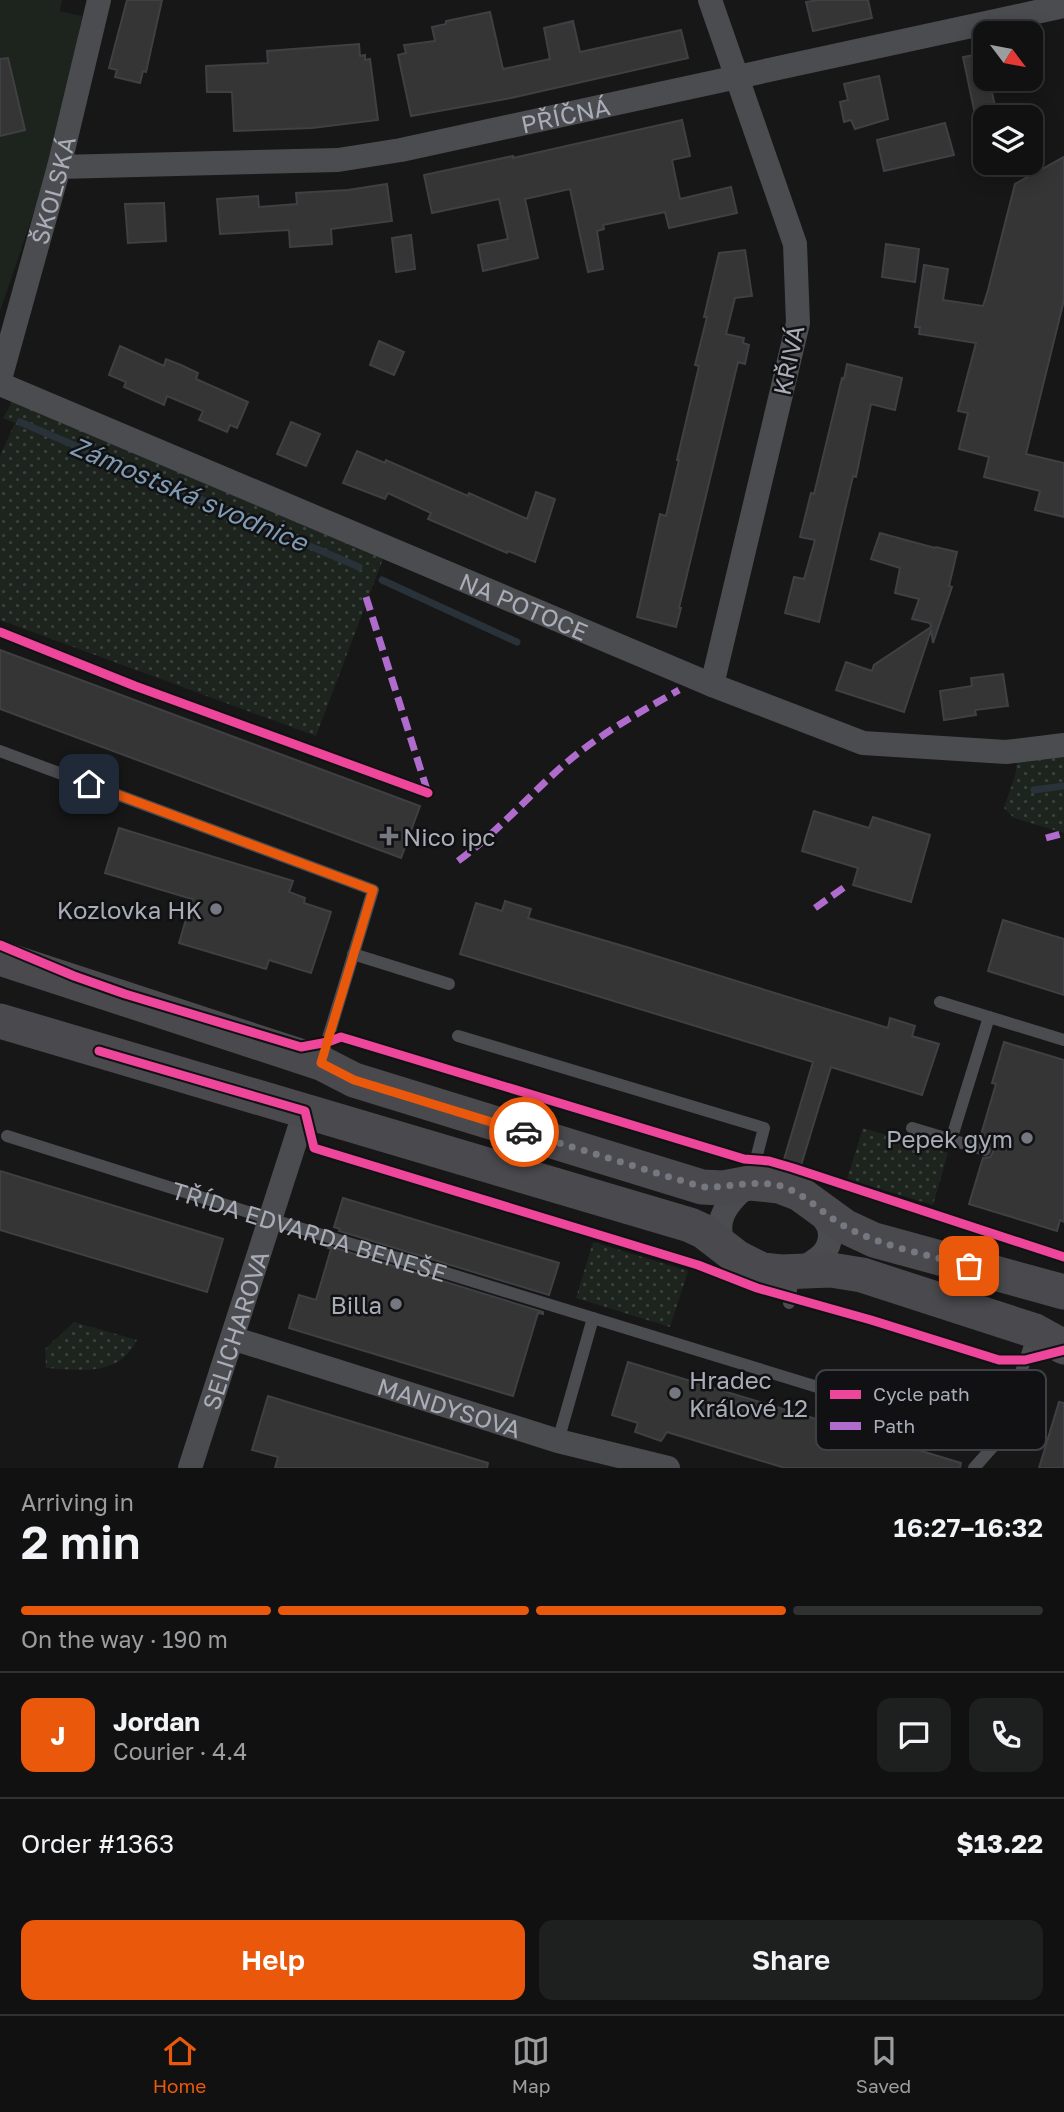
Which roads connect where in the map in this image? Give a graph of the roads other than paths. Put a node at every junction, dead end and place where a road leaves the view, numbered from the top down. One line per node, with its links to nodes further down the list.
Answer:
1 (99, 0): 5 (street, ŠKOLSKÁ)
2 (710, 0): 4 (street, KŘIVÁ)
3 (1064, 6): 4 (street, PŘÍČNÁ)
4 (738, 78): 5 (street, PŘÍČNÁ); 8 (street, KŘIVÁ)
5 (60, 167): 6 (street, ŠKOLSKÁ)
6 (0, 379)
7 (0, 384): 8 (street, NA POTOCE)
8 (712, 685): 9 (street, NA POTOCE)
9 (1064, 745)
10 (0, 751): 11 (lane)
11 (353, 954): 13 (lane); 19 (lane)
12 (0, 958): 19 (street)
13 (449, 984)
14 (940, 1002): 15 (lane)
15 (989, 1017): 18 (lane); 23 (lane)
16 (0, 1021): 20 (street)
17 (458, 1036): 25 (lane)
18 (1064, 1040)
19 (321, 1063): 25 (street)
20 (305, 1111): 27 (street, SELICHAROVA); 28 (street)
21 (912, 1128): 23 (lane)
22 (7, 1136): 27 (lane, TŘÍDA EDVARDA BENEŠE)
23 (951, 1140): 24 (lane)
24 (985, 1150)
25 (750, 1182): 26 (street); 28 (street)
26 (812, 1202): 29 (street); 30 (street)
27 (270, 1219): 31 (lane, TŘÍDA EDVARDA BENEŠE); 32 (street, SELICHAROVA)
28 (729, 1251): 29 (street)
29 (791, 1287): 33 (street)
30 (1064, 1292)
31 (593, 1318): 35 (lane, TŘÍDA EDVARDA BENEŠE); 36 (lane)
32 (232, 1338): 36 (street, MANDYSOVA); 38 (street, SELICHAROVA)
33 (1050, 1339): 34 (lane)
34 (1034, 1370)
35 (816, 1387)
36 (558, 1441): 39 (street, MANDYSOVA)
37 (990, 1450): 40 (lane)
38 (190, 1468)
39 (668, 1468)
40 (974, 1468)

